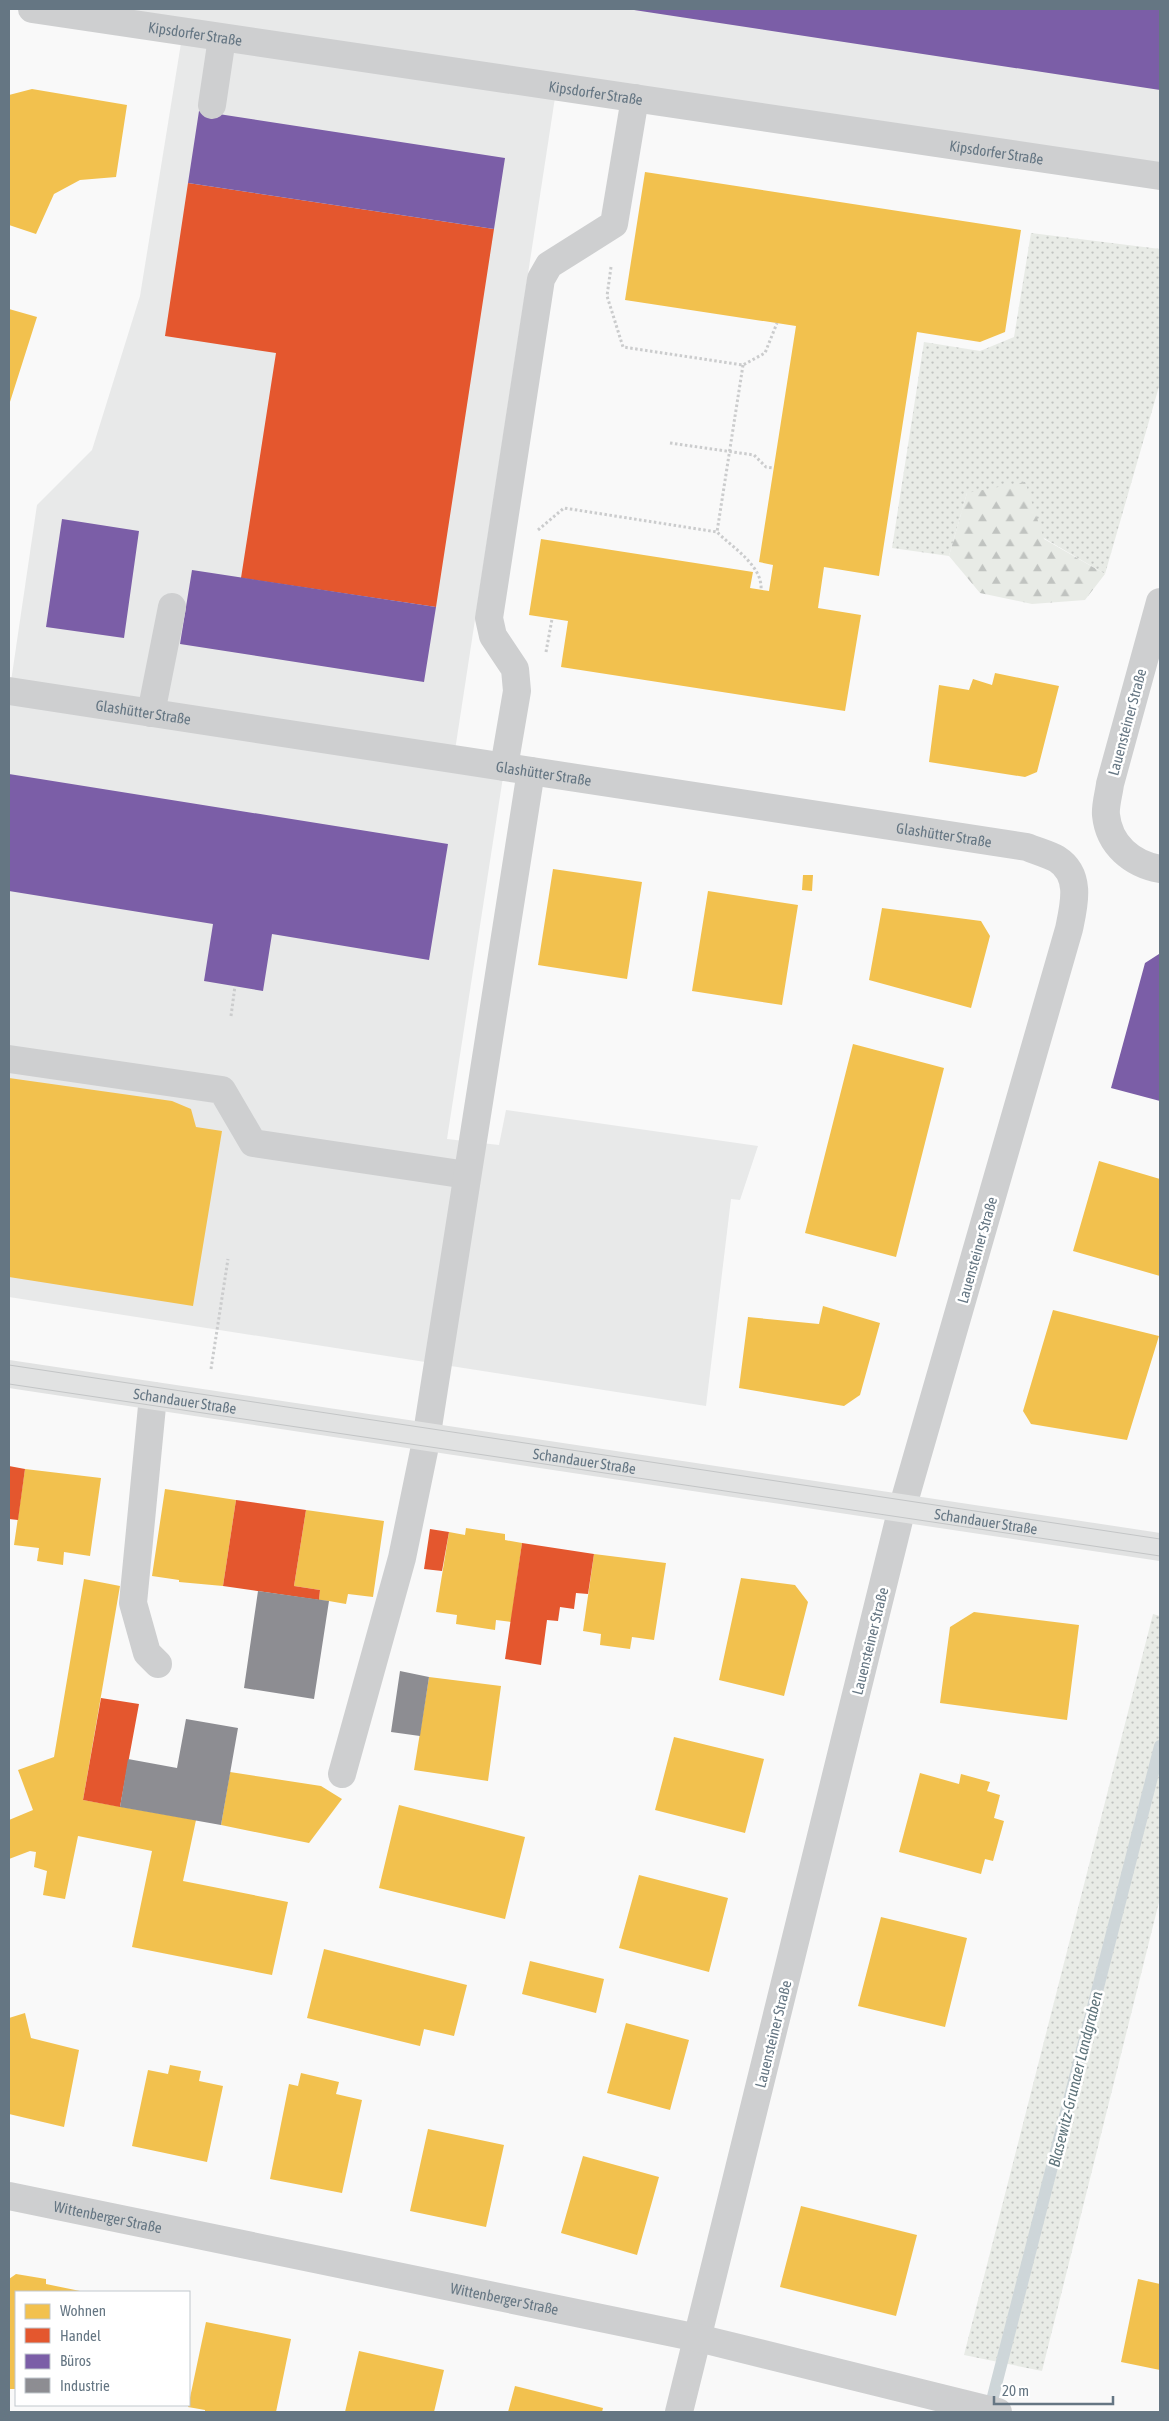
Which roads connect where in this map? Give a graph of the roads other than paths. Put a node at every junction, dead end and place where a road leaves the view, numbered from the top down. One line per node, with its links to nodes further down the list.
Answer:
1 (32, 9): 2 (street, Kipsdorfer Straße)
2 (222, 38): 3 (street, Kipsdorfer Straße); 4 (street)
3 (635, 98): 5 (street, Kipsdorfer Straße); 10 (street)
4 (212, 105)
5 (1160, 176)
6 (1160, 602): 12 (street, Lauensteiner Straße)
7 (172, 607): 9 (street)
8 (9, 691): 9 (street, Glashütter Straße)
9 (150, 713): 10 (street, Glashütter Straße)
10 (504, 767): 11 (street, Glashütter Straße)
11 (531, 771): 13 (street, Glashütter Straße); 15 (street)
12 (1160, 869)
13 (1071, 874): 19 (street, Lauensteiner Straße)
14 (9, 1060): 15 (street)
15 (467, 1175): 18 (street)
16 (9, 1374): 17 (main road, Schandauer Straße)
17 (153, 1396): 18 (main road, Schandauer Straße); 21 (street)
18 (426, 1437): 19 (main road, Schandauer Straße); 22 (street)
19 (902, 1508): 20 (main road, Schandauer Straße); 24 (street, Lauensteiner Straße)
20 (1148, 1545)
21 (158, 1664)
22 (342, 1774)
23 (9, 2196): 24 (street, Wittenberger Straße)
24 (698, 2338): 25 (street, Lauensteiner Straße); 26 (street, Wittenberger Straße)
25 (679, 2412)
26 (998, 2412)

